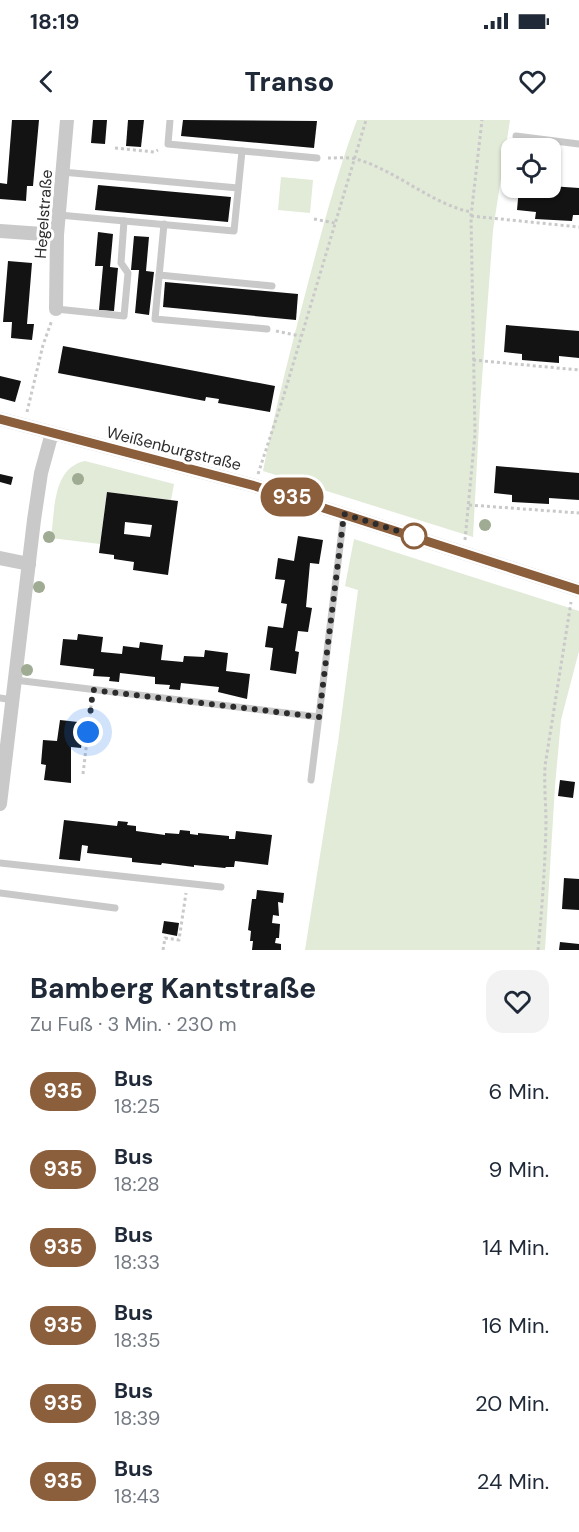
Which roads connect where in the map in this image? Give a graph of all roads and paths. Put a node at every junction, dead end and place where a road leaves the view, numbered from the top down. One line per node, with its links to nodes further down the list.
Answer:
1 (67, 120): 12 (street, Hegelstraße)
2 (170, 120): 6 (lane)
3 (366, 120): 11 (path)
4 (482, 120): 14 (path)
5 (516, 136): 7 (lane)
6 (168, 144): 8 (path); 9 (lane)
7 (579, 144)
8 (115, 148)
9 (242, 151): 10 (lane); 13 (lane)
10 (317, 158): 11 (path)
11 (355, 158): 14 (path); 18 (path)
12 (62, 172): 13 (lane); 15 (street, Hegelstraße)
13 (238, 188): 19 (lane)
14 (471, 214): 20 (path); 28 (path)
15 (59, 215): 17 (lane); 22 (street, Hegelstraße)
16 (314, 219): 18 (path)
17 (124, 221): 19 (lane); 25 (lane)
18 (335, 223): 27 (path)
19 (164, 225): 23 (lane)
20 (579, 227)
21 (0, 231): 22 (street)
22 (57, 235): 25 (street, Hegelstraße)
23 (159, 275): 24 (lane); 26 (lane)
24 (272, 286)
25 (56, 309): 31 (path)
26 (267, 329): 27 (path)
27 (300, 336): 33 (path)
28 (473, 360): 29 (path); 34 (path)
29 (579, 370)
30 (0, 419): 31 (street, Weißenburgstraße)
31 (24, 426): 32 (street, Weißenburgstraße)
32 (52, 433): 33 (street, Weißenburgstraße); 39 (street)
33 (255, 486): 36 (street, Weißenburgstraße)
34 (469, 505): 35 (path); 37 (path)
35 (579, 513)
36 (344, 514): 37 (street, Weißenburgstraße); 44 (lane)
37 (463, 552): 40 (street, Weißenburgstraße)
38 (0, 558): 39 (street)
39 (29, 564): 41 (street)
40 (576, 589): 54 (path)
41 (15, 680): 42 (lane); 43 (street)
42 (93, 690): 44 (lane); 45 (path)
43 (6, 699): 47 (street)
44 (319, 717): 46 (lane)
45 (83, 774)
46 (311, 780)
47 (0, 804)
48 (0, 863): 49 (lane)
49 (220, 887)
50 (0, 893): 52 (lane)
51 (185, 900): 53 (path)
52 (114, 908)
53 (163, 950)
54 (538, 950)

